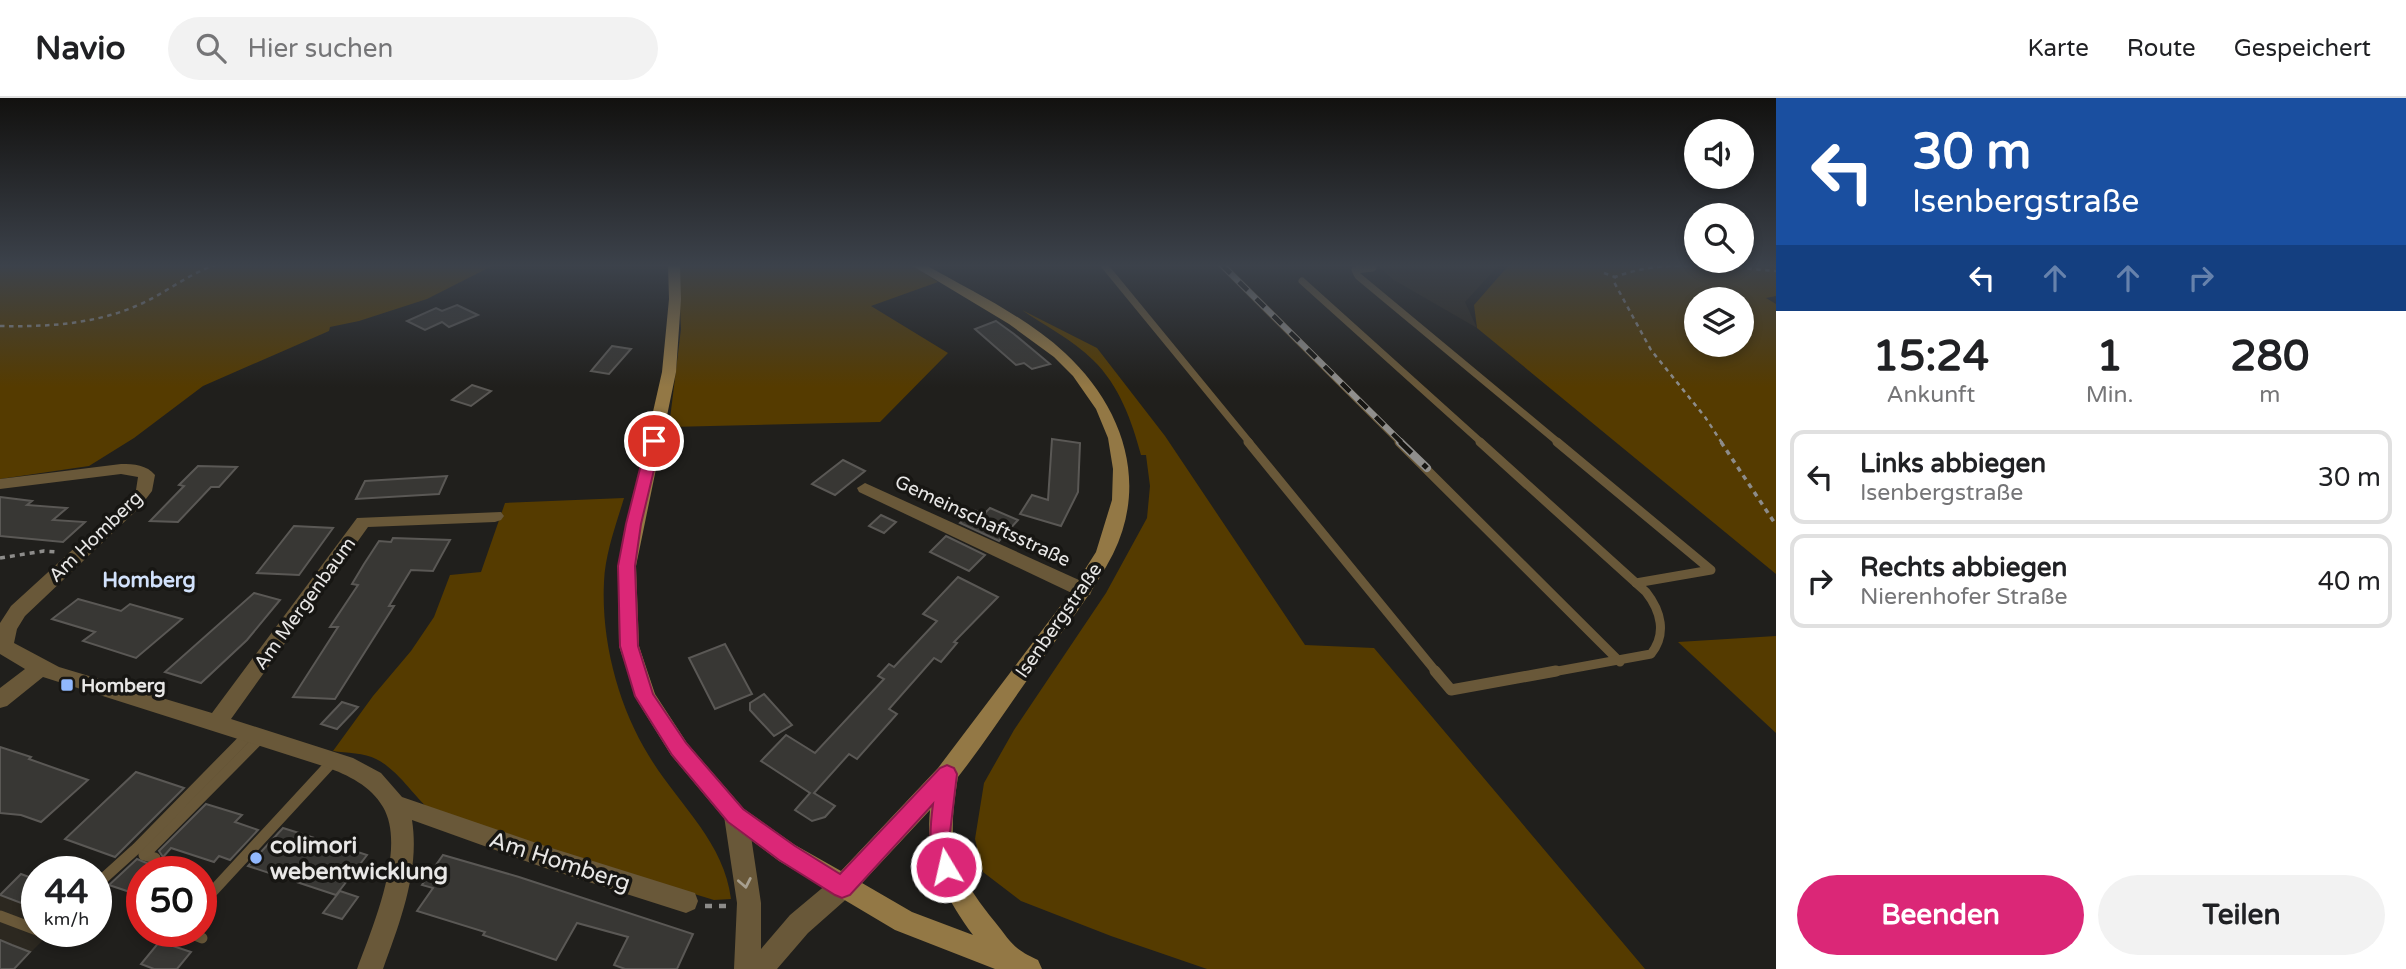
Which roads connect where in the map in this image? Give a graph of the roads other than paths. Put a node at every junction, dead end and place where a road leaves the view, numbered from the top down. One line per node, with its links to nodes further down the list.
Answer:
1 (674, 306): 20 (main road)
2 (983, 306): 11 (main road, Isenbergstraße)
3 (1137, 306): 12 (lane)
4 (1263, 306): 12 (lane)
5 (1329, 306): 10 (lane)
6 (1393, 306): 10 (lane)
7 (0, 484): 13 (street, Am Homberg)
8 (865, 488): 11 (street, Gemeinschaftsstraße)
9 (495, 516): 15 (street, Am Mergenbaum)
10 (1636, 583): 12 (lane)
11 (1083, 590): 18 (main road, Isenbergstraße)
12 (1620, 662)
13 (41, 668): 14 (street); 15 (street, Am Homberg)
14 (0, 699)
15 (217, 722): 16 (street, Am Homberg)
16 (254, 736): 17 (street, Am Homberg); 21 (lane); 22 (lane)
17 (333, 761): 19 (street, Am Homberg); 23 (lane)
18 (947, 774): 24 (main road, Isenbergstraße); 28 (main road)
19 (394, 804): 25 (street, Am Homberg); 29 (street)
20 (736, 816): 24 (main road); 30 (street, one-way to 30)
21 (148, 856)
22 (112, 871)
23 (217, 887)
24 (842, 887): 28 (main road); 31 (street)
25 (686, 901)
26 (0, 916): 27 (lane)
27 (21, 924)
28 (1020, 966)
29 (370, 969)
30 (747, 969)
31 (760, 969)

